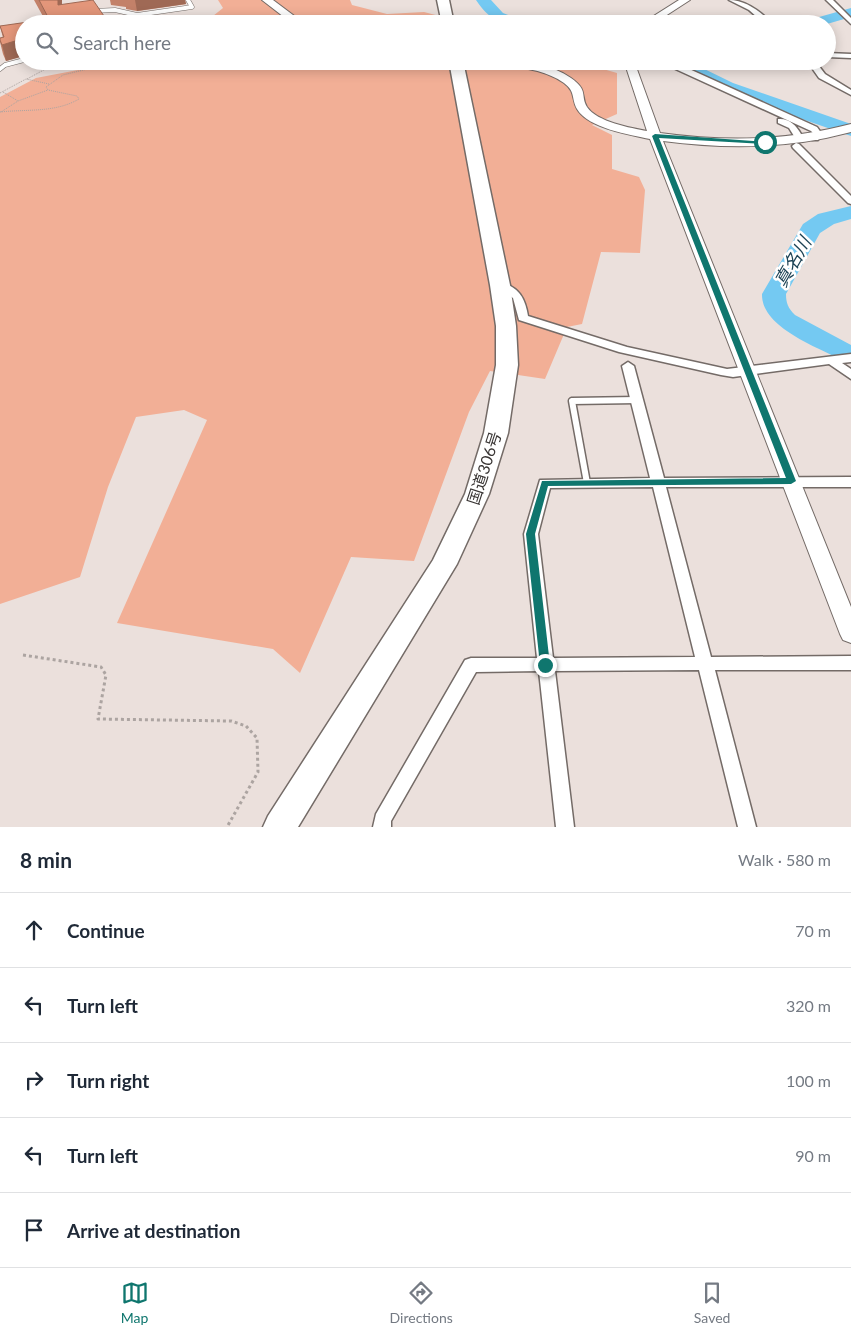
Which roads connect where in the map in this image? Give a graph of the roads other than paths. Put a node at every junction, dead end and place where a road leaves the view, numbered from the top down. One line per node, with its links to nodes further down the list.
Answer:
1 (188, 0): 8 (lane)
2 (266, 0): 9 (street)
3 (443, 0): 10 (highway)
4 (685, 0): 11 (street)
5 (732, 0): 12 (street)
6 (829, 0): 13 (street)
7 (87, 11): 8 (lane)
8 (137, 15)
9 (287, 15)
10 (446, 15)
11 (661, 15)
12 (759, 15)
13 (846, 17)
14 (836, 55): 15 (street)
15 (851, 56)
16 (15, 62): 17 (lane)
17 (0, 69)
18 (458, 70): 31 (highway, 国道306号)
19 (538, 70): 27 (street)
20 (632, 70): 27 (street)
21 (681, 70): 24 (street)
22 (818, 70): 23 (street)
23 (851, 93)
24 (756, 103): 26 (street); 28 (street)
25 (851, 128): 28 (street)
26 (797, 134)
27 (655, 136): 28 (street); 34 (street)
28 (815, 138)
29 (796, 146): 30 (street)
30 (851, 201)
31 (500, 285): 34 (street); 45 (highway, 国道306号)
32 (840, 359): 34 (street); 35 (street)
33 (628, 366): 36 (street)
34 (748, 371): 37 (street)
35 (851, 375)
36 (638, 400): 38 (street); 40 (lane)
37 (791, 481): 38 (street); 39 (street); 41 (street)
38 (659, 482): 40 (street); 43 (street)
39 (851, 482)
40 (587, 483): 44 (street)
41 (851, 634)
42 (851, 663): 43 (street)
43 (705, 664): 44 (street); 48 (street)
44 (545, 665): 46 (street); 47 (street)
45 (280, 827)
46 (382, 827)
47 (565, 827)
48 (747, 827)

